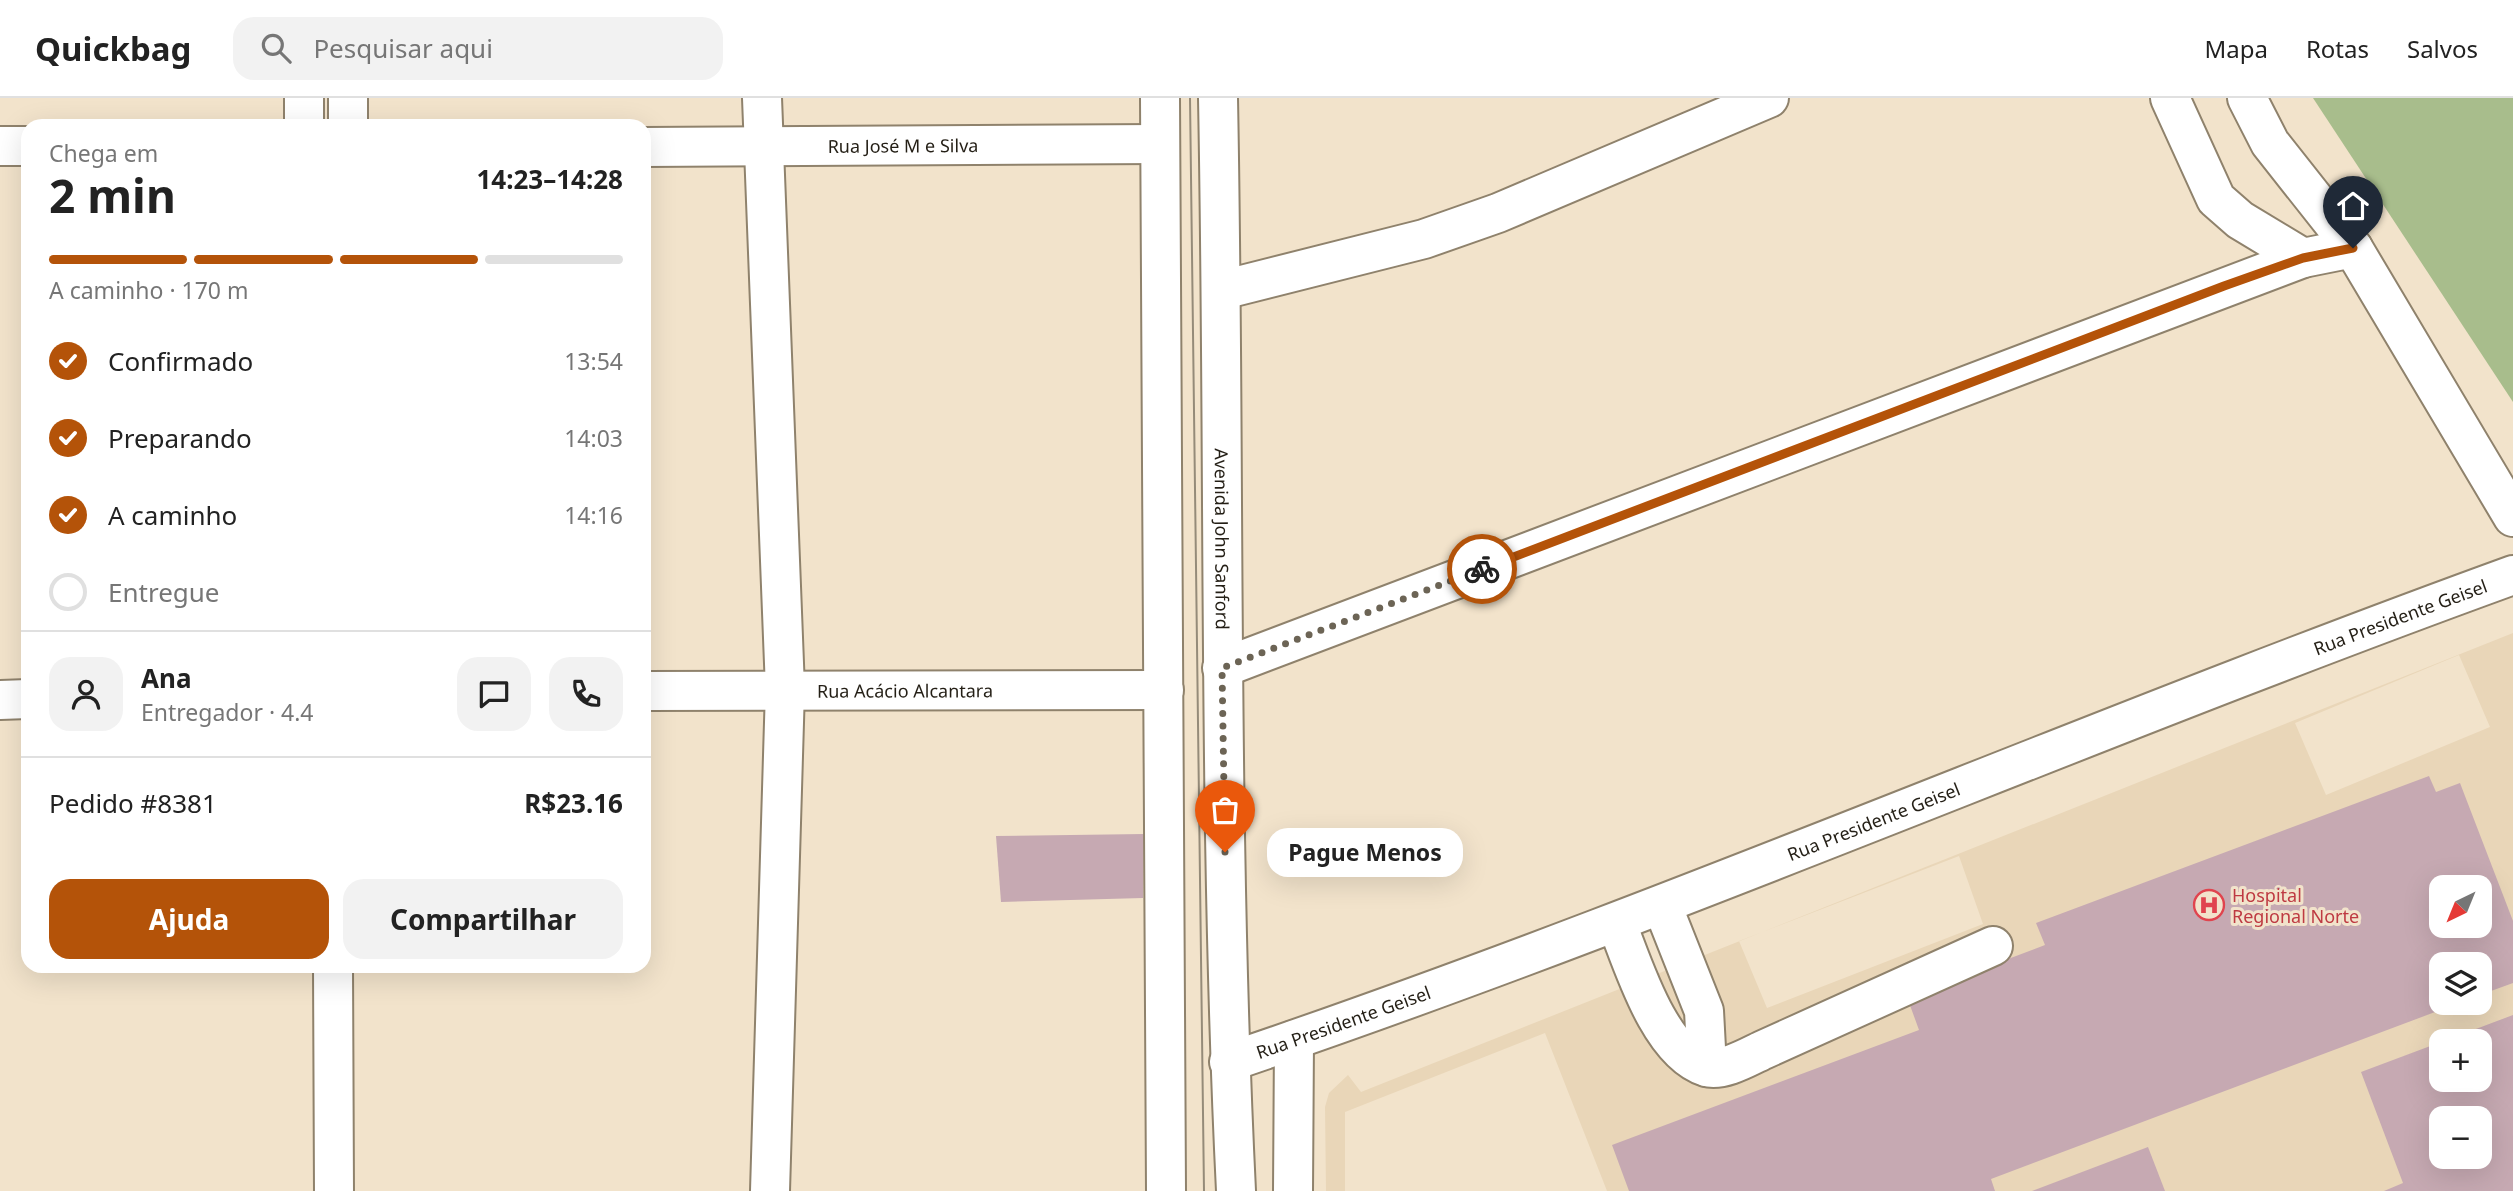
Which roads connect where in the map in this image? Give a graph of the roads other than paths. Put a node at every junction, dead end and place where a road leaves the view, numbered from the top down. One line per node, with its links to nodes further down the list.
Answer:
1 (304, 98): 9 (street)
2 (348, 98): 10 (street)
3 (762, 98): 15 (street)
4 (1160, 98): 11 (street)
5 (1218, 98): 18 (street, Avenida John Sanford)
6 (1769, 98): 18 (street)
7 (2170, 98): 17 (street)
8 (2247, 98): 16 (street)
9 (304, 119)
10 (348, 119)
11 (1160, 144): 15 (street, Rua José M e Silva); 23 (street)
12 (0, 146): 13 (street)
13 (21, 146)
14 (651, 147): 15 (street, Rua José M e Silva)
15 (763, 147): 22 (street)
16 (2353, 248): 17 (street); 19 (street)
17 (2303, 258): 21 (street)
18 (1222, 290): 21 (street, Avenida John Sanford)
19 (2513, 517)
20 (2513, 575): 27 (street, Rua Presidente Geisel)
21 (1222, 668): 32 (street, Avenida John Sanford)
22 (785, 689): 23 (street, Rua Acácio Alcantara); 24 (street, Rua Acácio Alcantara); 35 (street)
23 (1164, 690): 36 (street)
24 (651, 691)
25 (0, 699): 26 (street)
26 (21, 699)
27 (1662, 905): 28 (street, Rua Presidente Geisel); 33 (street)
28 (1617, 923): 31 (street, Rua Presidente Geisel); 33 (street)
29 (1993, 947): 33 (street)
30 (333, 973): 34 (street)
31 (1294, 1040): 32 (street, Rua Presidente Geisel); 38 (street)
32 (1229, 1062): 37 (street, Avenida John Sanford)
33 (1707, 1067)
34 (334, 1191)
35 (770, 1191)
36 (1166, 1191)
37 (1236, 1191)
38 (1293, 1191)

